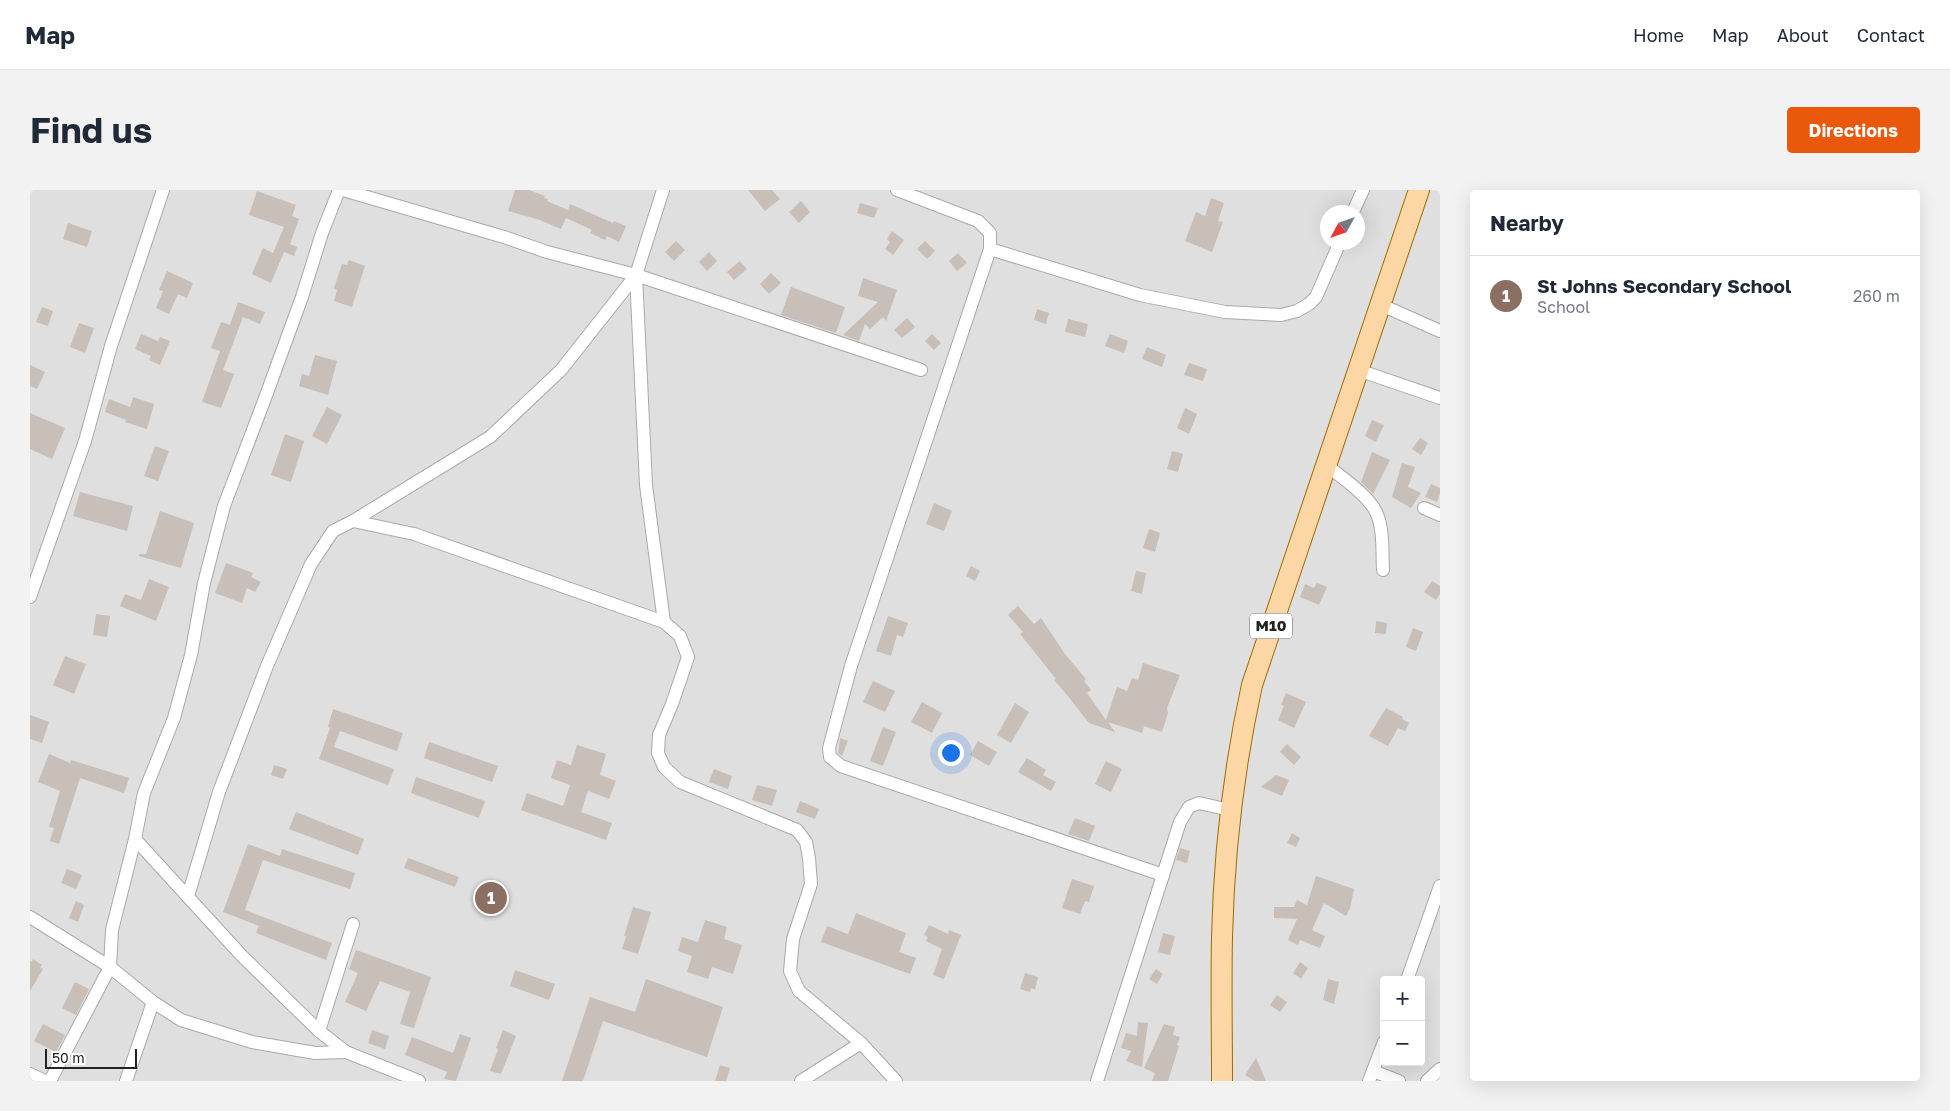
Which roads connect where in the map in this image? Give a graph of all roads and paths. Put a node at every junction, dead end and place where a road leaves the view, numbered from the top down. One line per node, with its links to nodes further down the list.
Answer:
1 (163, 190): 22 (street)
2 (339, 190): 25 (street)
3 (343, 190): 11 (street)
4 (663, 190): 11 (street)
5 (897, 190): 9 (street)
6 (1363, 190): 8 (street)
7 (1418, 190): 12 (main road, M10)
8 (1356, 205)
9 (990, 249): 10 (street); 26 (street)
10 (1337, 250)
11 (636, 275): 14 (street); 20 (street); 23 (street)
12 (1379, 304): 13 (street); 15 (main road, M10)
13 (1440, 331)
14 (921, 370)
15 (1358, 370): 16 (street); 17 (main road, M10)
16 (1440, 398)
17 (1325, 464): 21 (street); 24 (main road, M10)
18 (1424, 508): 19 (street)
19 (1440, 515)
20 (353, 521): 23 (street); 28 (street)
21 (1383, 570)
22 (30, 597)
23 (664, 622): 35 (street)
24 (1230, 810): 26 (street); 48 (main road, M10)
25 (135, 839): 28 (street); 31 (street)
26 (1163, 875): 47 (street)
27 (1440, 886): 32 (street)
28 (188, 896): 34 (street)
29 (30, 917): 31 (street)
30 (353, 924): 34 (street)
31 (110, 967): 33 (street); 42 (street)
32 (1408, 976)
33 (153, 1002): 36 (street); 43 (street)
34 (319, 1030): 36 (street)
35 (861, 1043): 45 (street); 46 (street)
36 (346, 1052): 44 (street)
37 (1380, 1052): 40 (street)
38 (1440, 1069): 50 (street)
39 (30, 1074): 41 (street)
40 (1371, 1076): 49 (street)
41 (45, 1081)
42 (50, 1081)
43 (126, 1081)
44 (419, 1081)
45 (801, 1081)
46 (896, 1081)
47 (1098, 1081)
48 (1222, 1081)
49 (1399, 1081)
50 (1427, 1081)

